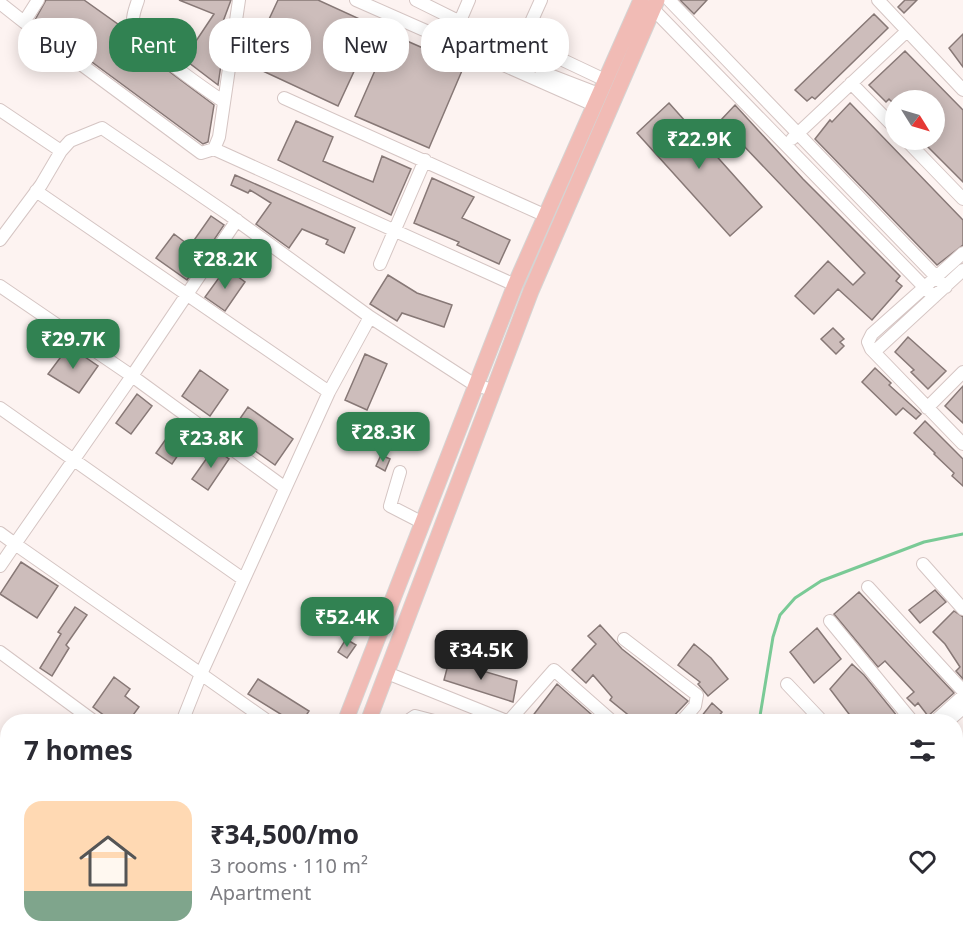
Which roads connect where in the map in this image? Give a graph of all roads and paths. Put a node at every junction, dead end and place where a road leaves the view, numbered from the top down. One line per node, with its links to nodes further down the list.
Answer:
1 (38, 0): 15 (street)
2 (138, 0): 29 (street)
3 (239, 0): 29 (street)
4 (356, 0): 27 (street)
5 (416, 0): 13 (street)
6 (447, 0): 13 (street)
7 (470, 0): 17 (street)
8 (541, 0): 18 (street)
9 (669, 0): 23 (street)
10 (878, 0): 19 (street)
11 (0, 3): 14 (street)
12 (650, 3): 25 (street); 27 (main road); 56 (main road)
13 (442, 13): 16 (street)
14 (19, 18)
15 (27, 18)
16 (453, 18)
17 (461, 18)
18 (533, 18)
19 (907, 31): 24 (street); 26 (street)
20 (569, 69): 27 (street)
21 (90, 72): 34 (street)
22 (542, 72): 27 (street)
23 (743, 77): 25 (street); 32 (street)
24 (851, 83): 31 (street); 32 (street)
25 (731, 88): 33 (street)
26 (963, 90)
27 (599, 93): 40 (main road)
28 (284, 98): 37 (street)
29 (224, 102): 34 (street)
30 (0, 110): 36 (street)
31 (885, 118)
32 (797, 134): 33 (street); 47 (street)
33 (786, 144): 50 (street)
34 (214, 149): 42 (street)
35 (916, 150): 39 (street)
36 (61, 151): 38 (street); 41 (street)
37 (425, 160): 40 (street); 42 (street)
38 (36, 191): 43 (street); 51 (street)
39 (963, 199)
40 (544, 215): 48 (main road)
41 (237, 220): 51 (street); 52 (street)
42 (395, 229): 45 (street); 48 (street)
43 (0, 240)
44 (963, 253): 47 (street)
45 (380, 264)
46 (963, 270): 47 (street)
47 (941, 282): 50 (street)
48 (515, 285): 55 (main road)
49 (0, 286): 54 (street)
50 (930, 293): 59 (street)
51 (187, 294): 54 (street); 57 (street)
52 (370, 317): 55 (street); 57 (street)
53 (963, 372): 59 (street)
54 (132, 376): 61 (street); 63 (street)
55 (475, 385): 56 (street); 64 (main road)
56 (493, 390): 68 (main road)
57 (328, 392): 63 (street)
58 (0, 408): 61 (street)
59 (927, 408): 60 (street)
60 (963, 444)
61 (72, 460): 67 (street); 71 (street)
62 (399, 472): 64 (street)
63 (284, 487): 71 (street)
64 (423, 523): 66 (main road)
65 (0, 533): 67 (street)
66 (417, 539): 68 (main road); 85 (main road)
67 (15, 544): 70 (street); 78 (street)
68 (434, 545): 77 (main road)
69 (923, 564): 73 (street)
70 (0, 566)
71 (243, 579): 78 (street)
72 (868, 587): 80 (street)
73 (963, 609)
74 (830, 621): 92 (street)
75 (624, 639): 90 (street)
76 (0, 652): 82 (street)
77 (387, 673): 86 (main road); 87 (street)
78 (201, 674): 83 (street); 84 (street)
79 (787, 684): 91 (street)
80 (963, 691)
81 (963, 696): 93 (street)
82 (84, 714)
83 (185, 714)
84 (257, 714)
85 (348, 714)
86 (371, 714)
87 (490, 714)
88 (514, 714): 89 (street)
89 (604, 714)
90 (688, 714)
91 (815, 714)
92 (907, 714)
93 (943, 714)

